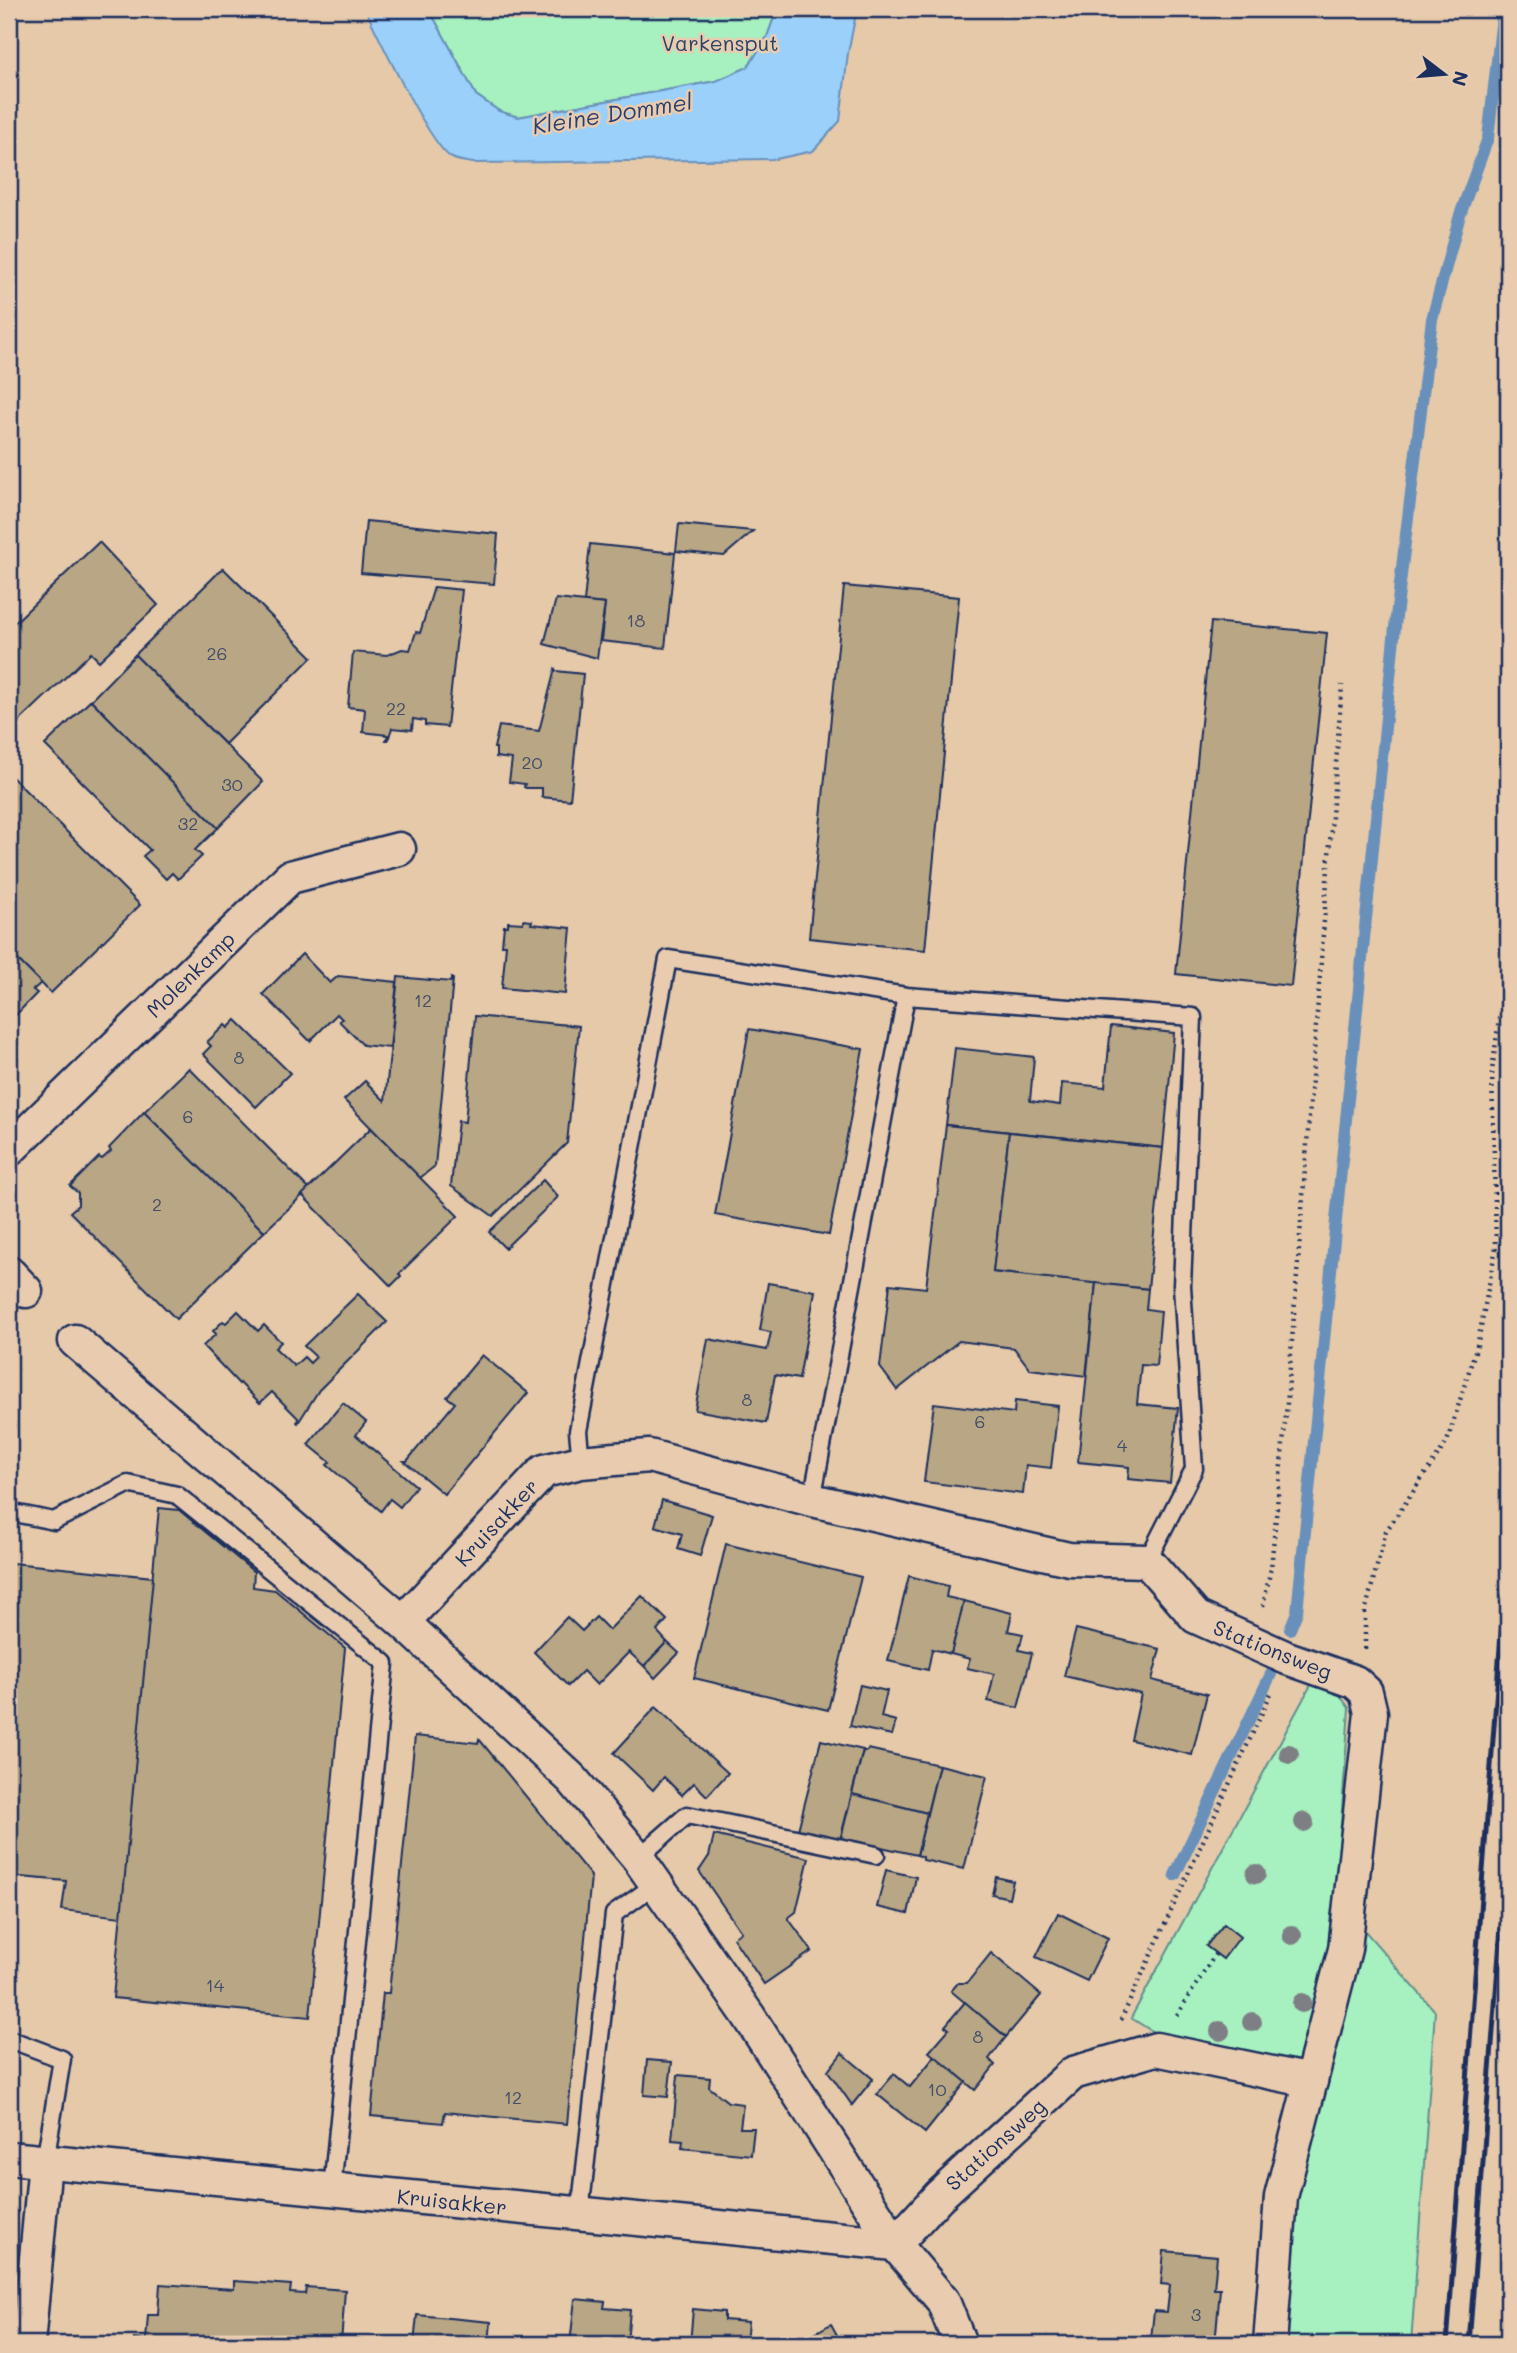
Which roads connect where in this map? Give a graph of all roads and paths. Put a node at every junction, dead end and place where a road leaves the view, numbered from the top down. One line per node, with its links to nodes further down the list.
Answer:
1 (1342, 685): 12 (path)
2 (399, 849): 5 (street, Molenkamp)
3 (1508, 953): 14 (path)
4 (906, 996): 7 (lane); 8 (lane); 10 (lane)
5 (9, 1150)
6 (75, 1341): 11 (street)
7 (581, 1462): 8 (street, Kruisakker); 11 (street, Kruisakker)
8 (812, 1500): 10 (street)
9 (9, 1512): 25 (lane)
10 (1147, 1561): 12 (street, Stationsweg)
11 (403, 1622): 16 (street)
12 (1254, 1645): 13 (street, Stationsweg)
13 (1287, 1658): 14 (street, Stationsweg); 21 (path)
14 (1366, 1692): 22 (street)
15 (876, 1855): 16 (lane)
16 (638, 1858): 17 (street)
17 (656, 1884): 26 (lane); 27 (street)
18 (1216, 1953): 20 (path)
19 (9, 2039): 24 (lane)
20 (1156, 2049): 21 (street, Stationsweg); 22 (street, Stationsweg)
21 (1100, 2065): 27 (street, Stationsweg)
22 (1311, 2081): 30 (street)
23 (9, 2158): 24 (street, Kruisakker)
24 (46, 2162): 25 (street, Kruisakker); 28 (street)
25 (332, 2189): 26 (street, Kruisakker)
26 (580, 2213): 27 (street, Kruisakker)
27 (895, 2244): 29 (street)
28 (28, 2344)
29 (960, 2344)
30 (1270, 2344)

